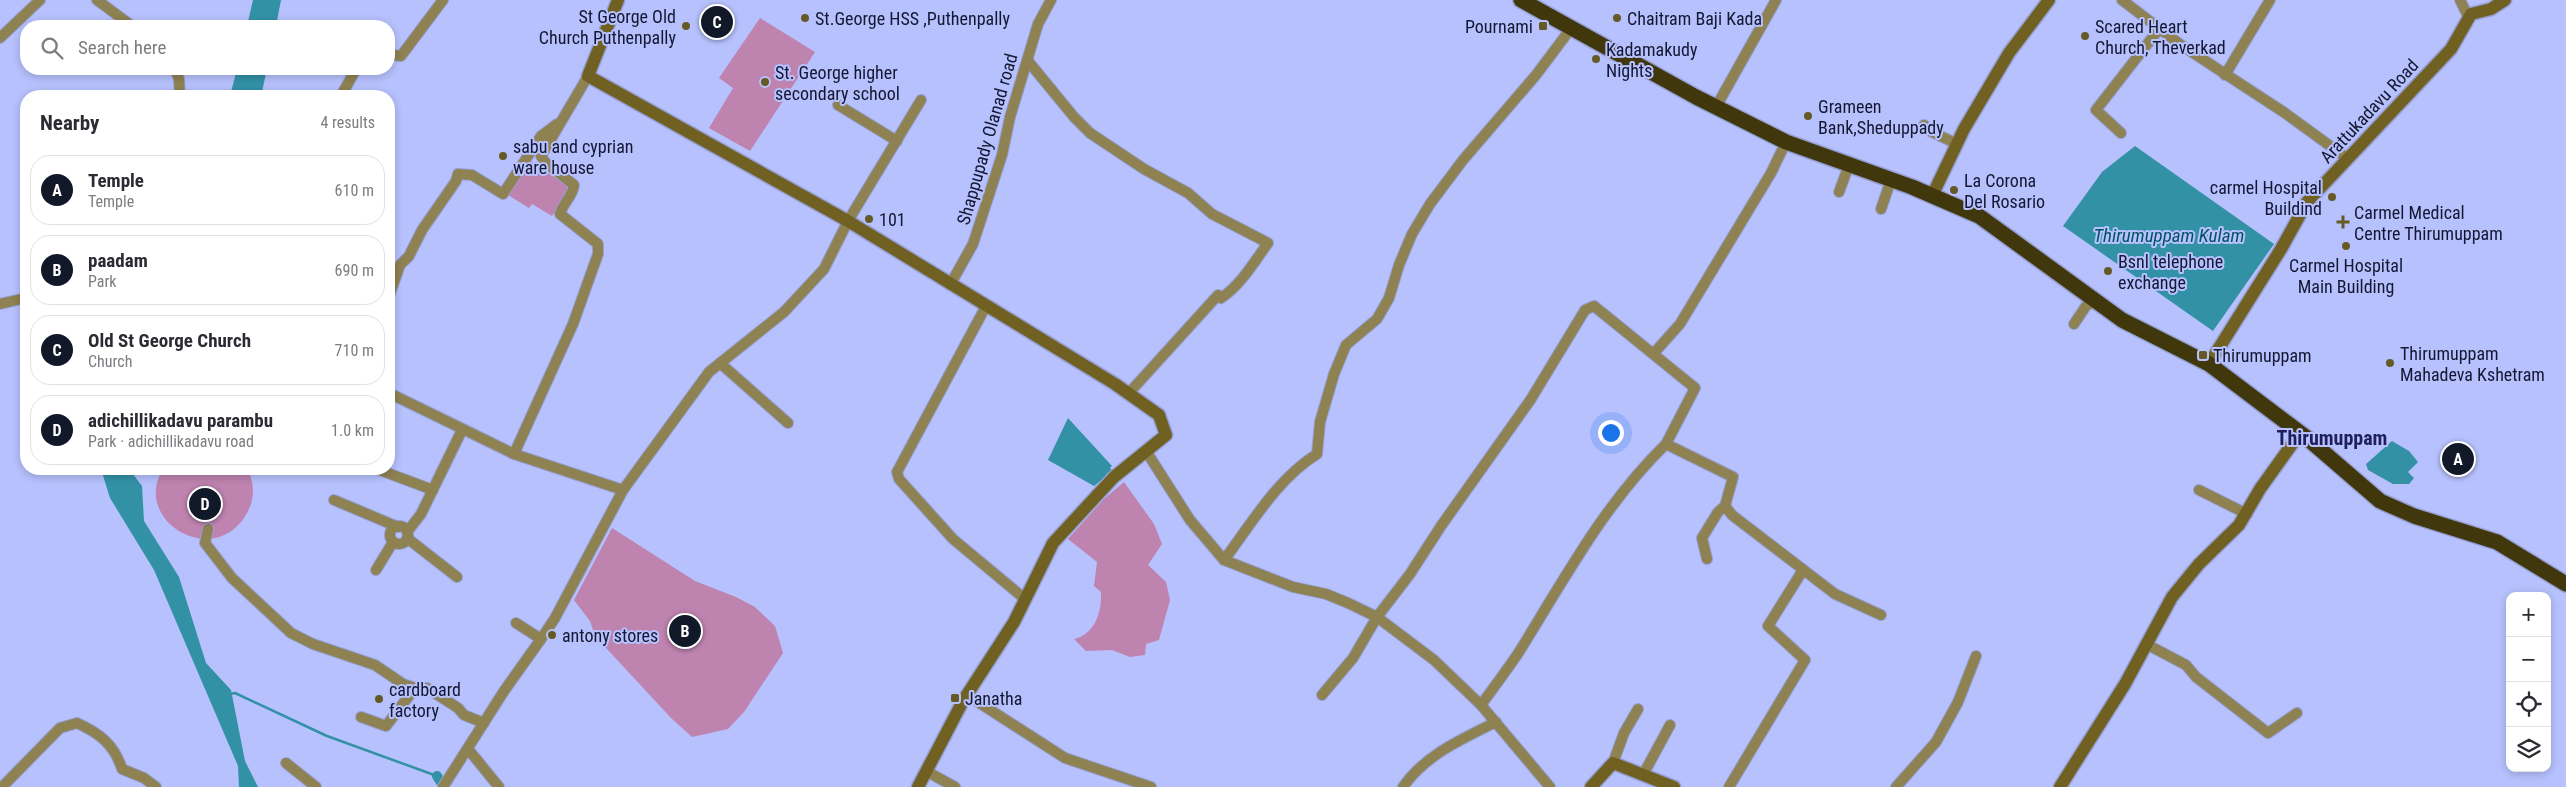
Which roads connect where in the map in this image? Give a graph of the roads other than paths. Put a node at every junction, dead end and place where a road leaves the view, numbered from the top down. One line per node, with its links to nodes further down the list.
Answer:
1 (40, 0): 17 (street)
2 (97, 0): 14 (street)
3 (443, 0): 18 (street)
4 (618, 0): 23 (main road)
5 (1051, 0): 19 (street, Shappupady Olanad road)
6 (1522, 0): 15 (highway)
7 (1776, 0): 28 (street)
8 (2050, 0): 34 (main road)
9 (2122, 0): 16 (street)
10 (2270, 0): 22 (street)
11 (2460, 0): 13 (street)
12 (2504, 0): 13 (main road)
13 (2469, 18): 35 (main road, Arattukadavu Road)
14 (124, 20)
15 (1572, 27): 28 (highway); 71 (street)
16 (2160, 29): 22 (street); 31 (street)
17 (0, 38)
18 (395, 55)
19 (1028, 61): 43 (street, Shappupady Olanad road); 52 (street)
20 (177, 75): 24 (street)
21 (353, 75): 25 (street)
22 (2225, 75): 35 (street)
23 (588, 76): 29 (street); 41 (main road)
24 (180, 90)
25 (344, 90)
26 (920, 100): 32 (street)
27 (838, 105): 32 (street)
28 (1716, 107): 33 (highway)
29 (560, 122): 42 (street); 59 (street)
30 (1924, 126): 34 (street)
31 (2121, 133)
32 (897, 141): 41 (street)
33 (1786, 142): 36 (highway); 49 (street)
34 (1957, 144): 39 (main road)
35 (2348, 159): 51 (main road, Arattukadavu Road)
36 (1849, 165): 37 (highway); 38 (street)
37 (1891, 180): 39 (highway); 40 (street)
38 (1839, 192)
39 (1932, 196): 45 (highway)
40 (1881, 210)
41 (848, 222): 43 (main road); 50 (street)
42 (395, 279)
43 (950, 285): 47 (main road)
44 (20, 299): 46 (street)
45 (2095, 301): 48 (street); 51 (highway)
46 (0, 304)
47 (986, 306): 52 (main road); 76 (street)
48 (2074, 324)
49 (1654, 353): 57 (street); 78 (street)
50 (720, 363): 54 (street); 62 (street)
51 (2208, 364): 56 (highway)
52 (1129, 393): 58 (main road)
53 (395, 396): 55 (street)
54 (788, 423)
55 (462, 430): 59 (street); 61 (street)
56 (2300, 433): 66 (main road); 75 (highway)
57 (1666, 444): 65 (street); 86 (street)
58 (1146, 451): 71 (street); 76 (main road)
59 (514, 454): 62 (street)
60 (393, 475): 61 (street)
61 (432, 490): 68 (street)
62 (623, 490): 80 (street)
63 (2199, 490): 66 (street)
64 (334, 500): 68 (street)
65 (1726, 506): 70 (street); 73 (street)
66 (2247, 514): 81 (main road)
67 (208, 529): 83 (street)
68 (404, 532): 69 (street); 69 (street); 74 (street)
69 (393, 542): 72 (street)
70 (1707, 559)
71 (1224, 560): 78 (street)
72 (376, 570)
73 (1803, 570): 77 (street); 110 (street)
74 (457, 577)
75 (2566, 584)
76 (1026, 599): 84 (main road)
77 (1881, 615)
78 (1378, 617): 85 (street); 86 (street)
79 (516, 623): 80 (street)
80 (541, 638): 91 (street)
81 (2148, 645): 88 (street); 112 (main road)
82 (1976, 656): 111 (street)
83 (414, 688): 89 (street); 91 (street)
84 (967, 695): 96 (main road); 105 (street)
85 (1322, 695)
86 (1481, 705): 90 (street)
87 (1638, 709): 95 (street)
88 (2297, 713)
89 (361, 717)
90 (1496, 722): 106 (street); 107 (street)
91 (484, 723): 93 (street)
92 (1670, 725): 97 (street)
93 (468, 749): 101 (street); 102 (street)
94 (286, 763): 100 (street)
95 (1613, 763): 97 (main road); 108 (main road)
96 (926, 771): 103 (main road); 104 (street)
97 (1643, 775): 109 (main road)
98 (2, 787): 99 (street)
99 (156, 787)
100 (316, 787)
101 (444, 787)
102 (499, 787)
103 (918, 787)
104 (955, 787)
105 (1152, 787)
106 (1403, 787)
107 (1550, 787)
108 (1591, 787)
109 (1674, 787)
110 (1729, 787)
111 (1896, 787)
112 (2060, 787)

